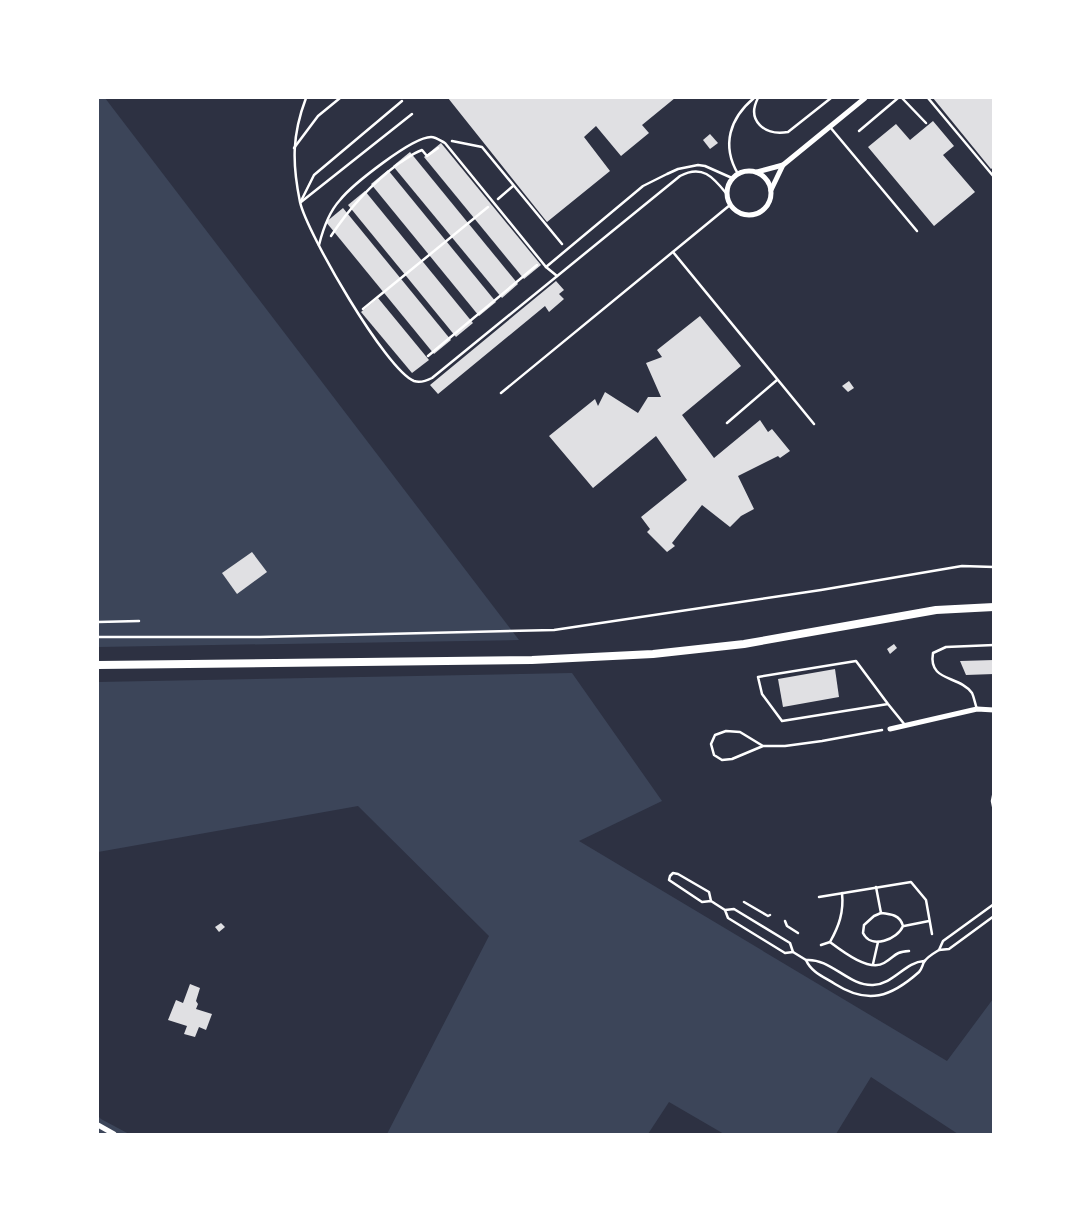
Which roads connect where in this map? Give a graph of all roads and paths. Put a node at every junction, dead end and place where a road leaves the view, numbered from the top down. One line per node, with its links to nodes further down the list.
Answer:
1 (306, 98): 15 (lane)
2 (340, 98): 15 (lane)
3 (756, 98): 4 (lane); 18 (lane)
4 (831, 98)
5 (865, 98): 12 (street)
6 (898, 98): 13 (lane)
7 (902, 98): 11 (lane)
8 (928, 98): 19 (lane)
9 (402, 101): 24 (lane)
10 (412, 114): 24 (lane)
11 (926, 123)
12 (830, 127): 16 (street); 27 (lane)
13 (859, 131)
14 (445, 143): 21 (path); 25 (lane); 28 (path); 29 (lane)
15 (294, 148): 24 (lane)
16 (783, 166): 17 (street); 22 (street)
17 (757, 172): 18 (street); 22 (street)
18 (738, 174): 20 (street)
19 (994, 177)
20 (732, 178): 23 (street); 33 (lane)
21 (514, 186): 25 (path); 30 (path)
22 (771, 190): 26 (street)
23 (726, 193): 26 (street); 34 (lane)
24 (300, 203): 29 (lane)
25 (493, 203): 32 (lane); 35 (path)
26 (730, 206): 31 (lane)
27 (917, 230)
28 (331, 236)
29 (319, 245): 35 (lane)
30 (562, 245)
31 (673, 252): 37 (lane); 38 (lane)
32 (542, 262): 33 (lane); 36 (path)
33 (546, 266): 34 (lane)
34 (556, 276): 35 (lane)
35 (358, 314)
36 (428, 356)
37 (778, 380): 39 (lane); 40 (lane)
38 (501, 393)
39 (727, 423)
40 (814, 424)
41 (994, 567): 45 (path)
42 (994, 607): 47 (main road)
43 (139, 621): 44 (path)
44 (98, 622)
45 (98, 637)
46 (994, 645): 49 (lane)
47 (98, 665)
48 (888, 704): 48 (lane); 51 (lane)
49 (977, 709): 50 (street); 51 (street)
50 (994, 710)
51 (906, 725): 52 (street)
52 (890, 729): 53 (path)
53 (764, 746): 53 (path)
54 (994, 791): 55 (lane)
55 (994, 811)
56 (876, 887): 57 (path); 63 (path); 67 (path)
57 (842, 893): 58 (path); 71 (path)
58 (819, 897)
59 (710, 901): 59 (lane); 62 (lane)
60 (744, 902): 64 (path)
61 (994, 904): 74 (lane)
62 (725, 910): 76 (lane); 76 (lane)
63 (882, 913): 68 (path); 72 (path)
64 (770, 915)
65 (994, 916): 74 (lane)
66 (785, 921): 69 (path)
67 (929, 921): 68 (path); 70 (path)
68 (903, 926): 72 (path)
69 (798, 933)
70 (932, 934)
71 (830, 942): 73 (path); 79 (path)
72 (878, 942): 79 (path)
73 (821, 945)
74 (939, 950): 78 (lane)
75 (909, 951): 79 (path)
76 (793, 952): 77 (lane)
77 (806, 960): 78 (lane); 78 (lane)
78 (924, 961)
79 (873, 964)
80 (98, 1125): 81 (street)
81 (114, 1134)

